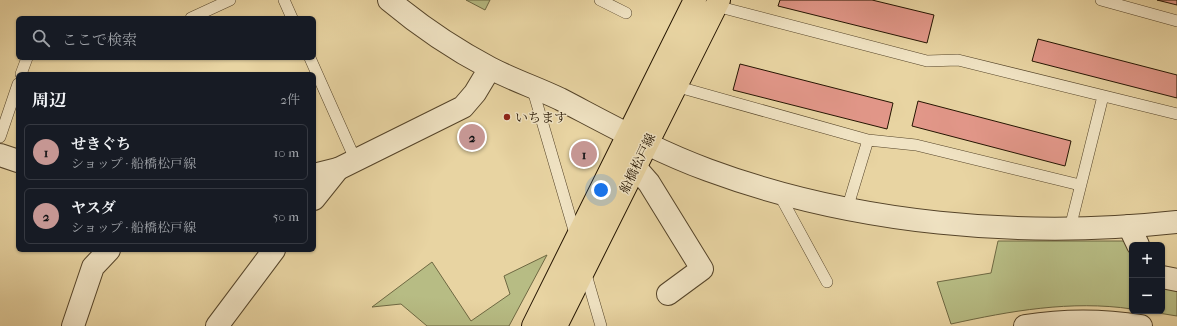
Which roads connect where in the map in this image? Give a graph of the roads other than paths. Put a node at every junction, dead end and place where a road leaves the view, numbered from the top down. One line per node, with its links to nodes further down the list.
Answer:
1 (230, 0): 8 (lane)
2 (284, 0): 9 (lane)
3 (389, 0): 13 (street)
4 (600, 0): 7 (lane)
5 (1101, 0): 10 (lane)
6 (710, 2): 17 (main road, 船橋松戸線); 20 (lane); 23 (main road, 船橋松戸線)
7 (626, 13)
8 (195, 16)
9 (291, 16)
10 (1177, 21)
11 (26, 60): 14 (lane)
12 (311, 60): 15 (lane)
13 (490, 68): 18 (street); 27 (street)
14 (23, 72)
15 (315, 72)
16 (316, 75): 27 (lane)
17 (675, 86): 23 (main road, 船橋松戸線); 24 (lane)
18 (532, 87): 23 (street); 37 (lane)
19 (16, 90): 22 (lane)
20 (1103, 96): 21 (lane); 30 (lane)
21 (1177, 114)
22 (0, 137)
23 (637, 139): 28 (main road, 船橋松戸線); 31 (street); 37 (main road, 船橋松戸線)
24 (868, 140): 30 (lane); 33 (lane)
25 (0, 155): 26 (street)
26 (16, 160)
27 (347, 164): 29 (street); 32 (street)
28 (635, 166): 40 (main road, 船橋松戸線); 44 (street)
29 (316, 174)
30 (1080, 185): 35 (lane)
31 (779, 194): 33 (street); 43 (lane)
32 (316, 197)
33 (847, 209): 35 (street)
34 (1177, 222): 36 (street)
35 (1070, 228): 36 (street)
36 (1133, 236)
37 (576, 240): 47 (main road, 船橋松戸線)
38 (107, 252): 45 (street)
39 (272, 252): 46 (street)
40 (584, 270): 48 (main road, 船橋松戸線); 49 (lane)
41 (1165, 278): 42 (street)
42 (1177, 280)
43 (827, 282)
44 (668, 294)
45 (73, 326)
46 (217, 326)
47 (533, 326)
48 (556, 326)
49 (601, 326)
50 (1025, 326): 51 (street)
51 (1141, 326)

